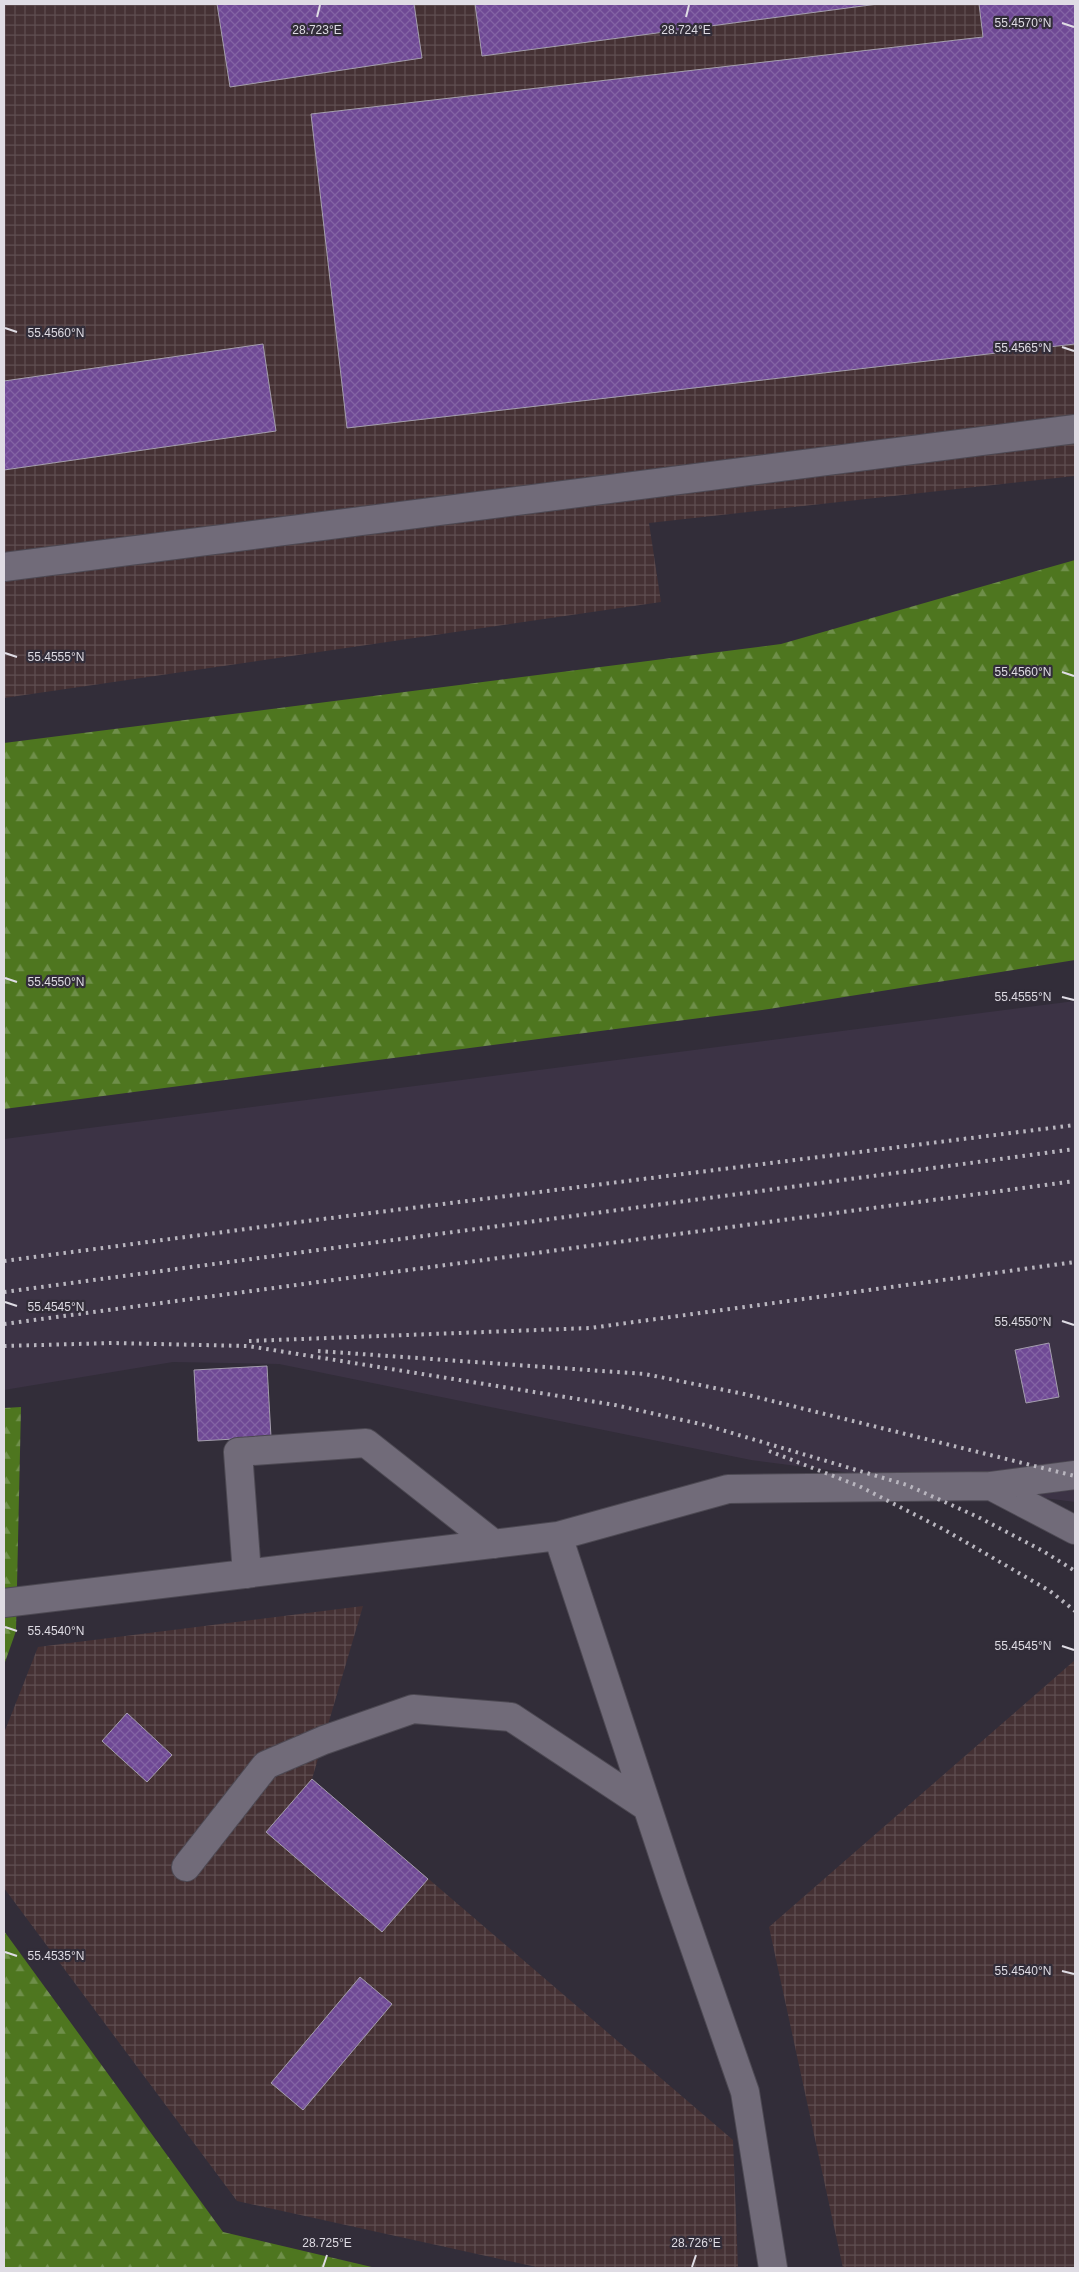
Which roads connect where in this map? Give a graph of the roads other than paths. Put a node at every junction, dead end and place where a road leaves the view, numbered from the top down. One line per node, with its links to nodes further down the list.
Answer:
1 (1075, 428): 2 (street)
2 (4, 567)
3 (1075, 1475): 4 (street)
4 (991, 1486): 5 (street); 6 (street)
5 (1075, 1530)
6 (558, 1536): 7 (street); 10 (street)
7 (494, 1544): 8 (street); 8 (street)
8 (247, 1574): 9 (street)
9 (4, 1603)
10 (647, 1807): 11 (street); 12 (street)
11 (186, 1867)
12 (772, 2268)

